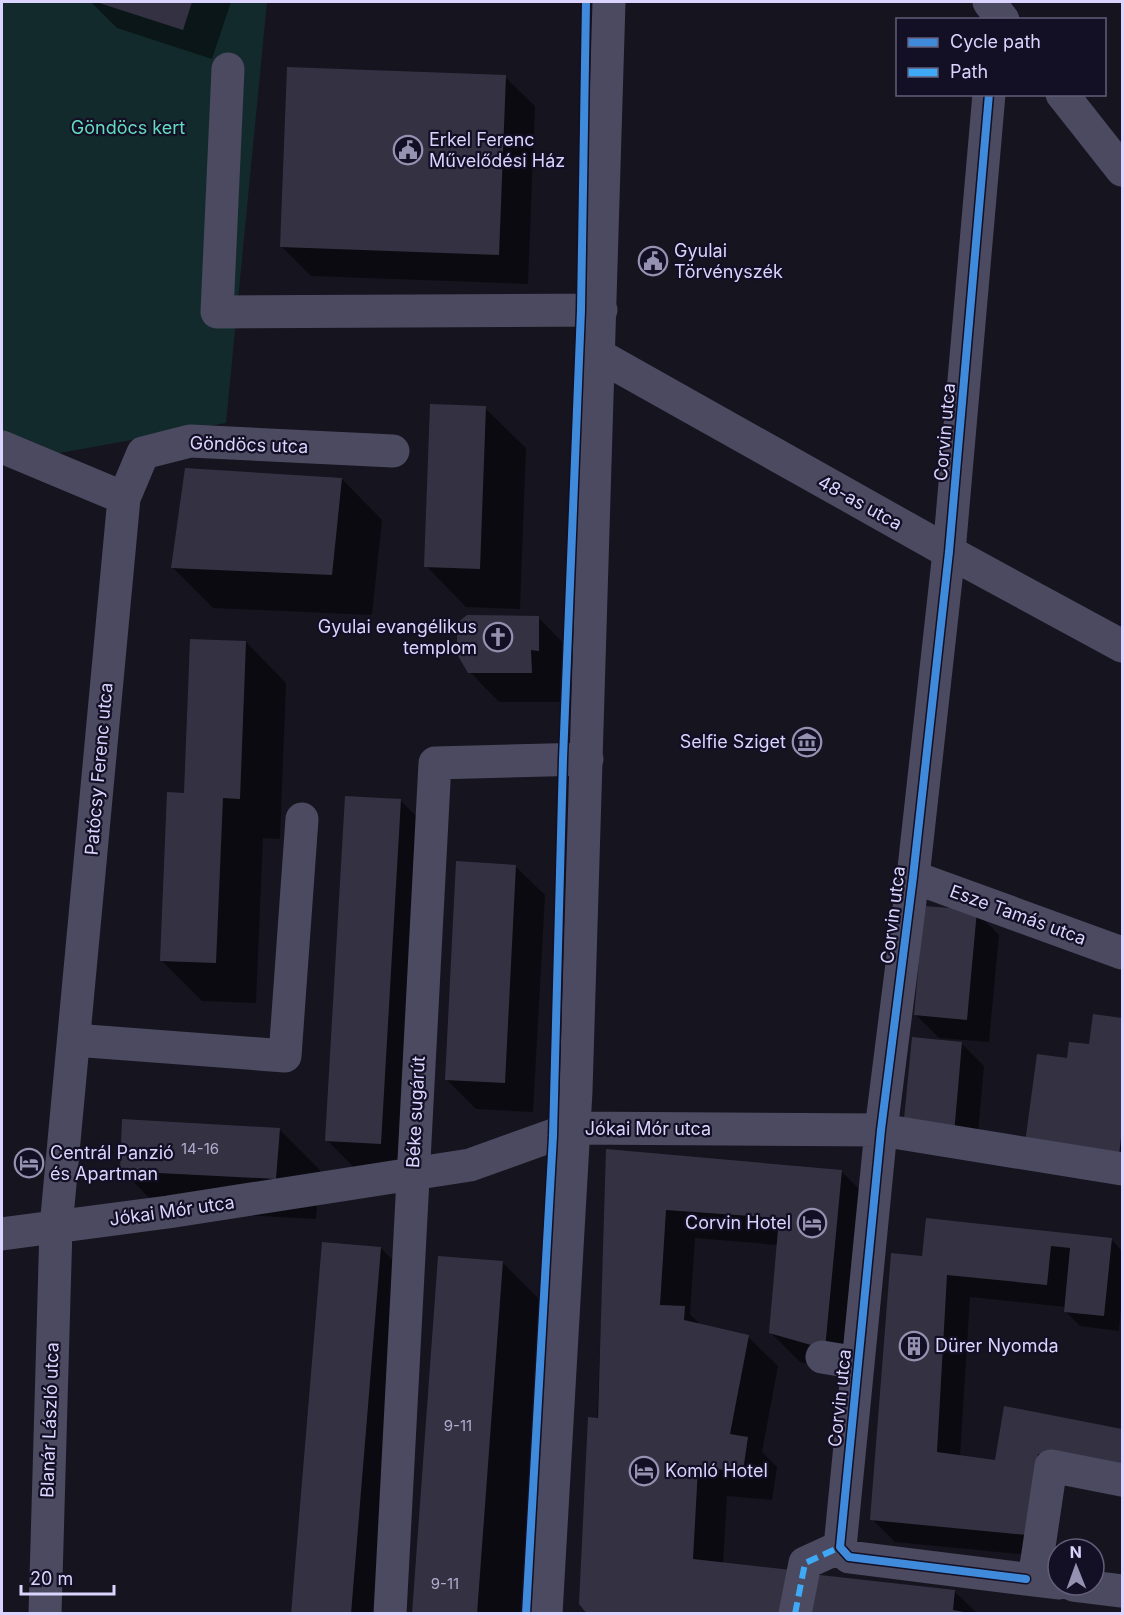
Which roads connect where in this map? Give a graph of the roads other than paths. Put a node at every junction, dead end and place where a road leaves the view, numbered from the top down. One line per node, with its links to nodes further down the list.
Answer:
1 (609, 2): 6 (street)
2 (228, 69): 6 (street)
3 (989, 96): 11 (street, Corvin utca)
4 (1064, 96): 5 (street)
5 (1122, 170)
6 (601, 310): 7 (street)
7 (600, 356): 11 (street, 48-as utca); 13 (street)
8 (2, 447): 10 (street)
9 (393, 451): 10 (street, Göndöcs utca)
10 (124, 498): 17 (street, Patócsy Ferenc utca)
11 (949, 552): 12 (street, 48-as utca); 15 (street, Corvin utca)
12 (1122, 646)
13 (587, 759): 18 (street); 21 (street, Béke sugárút)
14 (302, 819): 17 (street)
15 (913, 877): 16 (street, Esze Tamás utca); 19 (street, Corvin utca)
16 (1122, 953)
17 (74, 1040): 22 (street, Patócsy Ferenc utca)
18 (573, 1128): 19 (street, Jókai Mór utca); 21 (street, Jókai Mór utca); 34 (street)
19 (881, 1130): 20 (street, Jókai Mór utca); 25 (street, Corvin utca)
20 (1122, 1169)
21 (412, 1174): 22 (street, Jókai Mór utca); 33 (street, Béke sugárút)
22 (56, 1227): 23 (street, Jókai Mór utca); 32 (street, Blanár László utca)
23 (2, 1234)
24 (822, 1356): 25 (street)
25 (858, 1363): 28 (street, Corvin utca)
26 (1122, 1480): 29 (street)
27 (796, 1542): 28 (street)
28 (840, 1546): 29 (street); 35 (street)
29 (1039, 1581)
30 (1106, 1589): 31 (street)
31 (1122, 1591)
32 (45, 1614)
33 (390, 1614)
34 (546, 1614)
35 (795, 1614)

